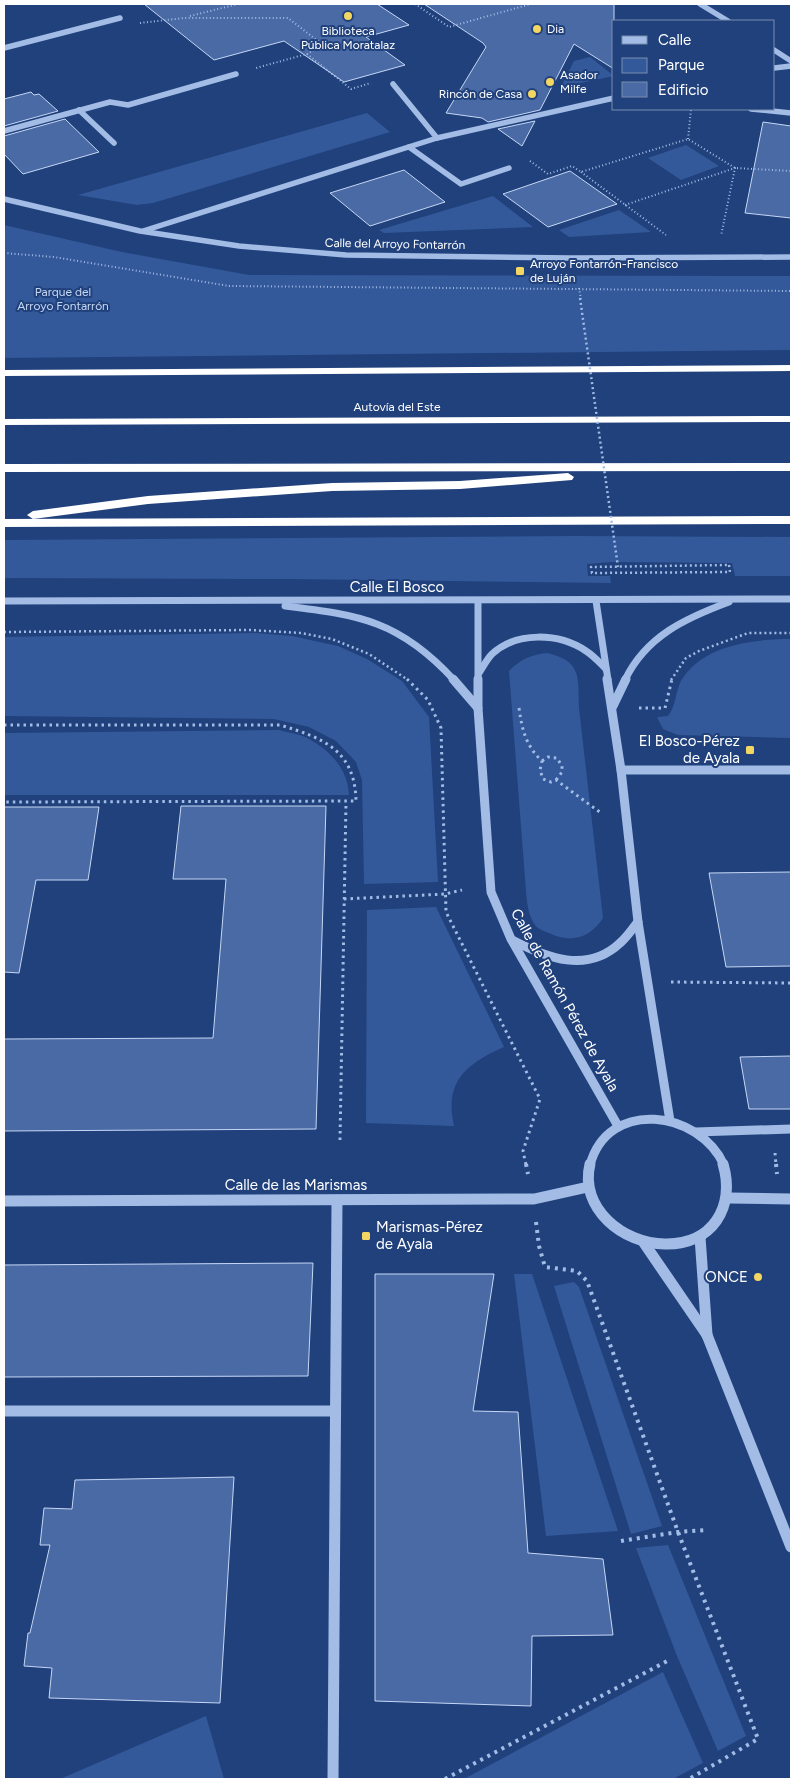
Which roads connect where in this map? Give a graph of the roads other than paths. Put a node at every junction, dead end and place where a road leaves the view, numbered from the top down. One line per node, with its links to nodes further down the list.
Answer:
1 (700, 4): 3 (street)
2 (120, 18): 4 (street)
3 (726, 20)
4 (4, 48)
5 (775, 51): 6 (street)
6 (791, 61)
7 (791, 66): 8 (street)
8 (775, 68)
9 (236, 74): 12 (street)
10 (393, 84): 16 (street)
11 (612, 98): 16 (street)
12 (79, 110): 15 (street); 17 (street)
13 (761, 110): 14 (street)
14 (791, 113)
15 (4, 131)
16 (437, 138): 18 (street)
17 (114, 144)
18 (409, 147): 19 (street); 21 (street)
19 (509, 168)
20 (4, 199): 21 (street, Calle del Arroyo Fontarrón)
21 (140, 232): 22 (street, Calle del Arroyo Fontarrón)
22 (791, 257)
23 (791, 368): 24 (highway)
24 (4, 374)
25 (791, 419): 26 (highway, Autovía del Este)
26 (4, 422)
27 (791, 467): 29 (highway)
28 (4, 468): 29 (highway)
29 (678, 468): 30 (highway)
30 (4, 519)
31 (791, 520): 32 (highway)
32 (4, 523)
33 (791, 599): 35 (street, Calle El Bosco)
34 (4, 600): 36 (street, Calle El Bosco)
35 (736, 600): 38 (street, Calle El Bosco); 41 (street)
36 (258, 601): 37 (street, Calle El Bosco); 42 (street)
37 (478, 601): 38 (street, Calle El Bosco); 40 (street, Calle de Ramón Pérez de Ayala)
38 (596, 601): 39 (street)
39 (606, 669): 40 (street); 41 (street)
40 (479, 673): 42 (street, Calle de Ramón Pérez de Ayala)
41 (613, 706): 43 (street)
42 (478, 708): 46 (street, Calle de Ramón Pérez de Ayala)
43 (622, 770): 44 (street); 45 (street)
44 (791, 770)
45 (638, 922): 46 (street); 47 (street)
46 (512, 939): 48 (street, Calle de Ramón Pérez de Ayala)
47 (670, 1121): 48 (street); 50 (street)
48 (618, 1126): 51 (street)
49 (791, 1129): 50 (street)
50 (696, 1132): 52 (street)
51 (588, 1187): 54 (street, Calle de las Marismas); 57 (street)
52 (729, 1198): 53 (street); 56 (street)
53 (791, 1199)
54 (337, 1200): 55 (street, Calle de las Marismas); 60 (street)
55 (4, 1201)
56 (700, 1237): 57 (street); 58 (street)
57 (644, 1243): 58 (street)
58 (707, 1335): 61 (street)
59 (4, 1411): 60 (street)
60 (335, 1411): 62 (street)
61 (791, 1547)
62 (333, 1779)

